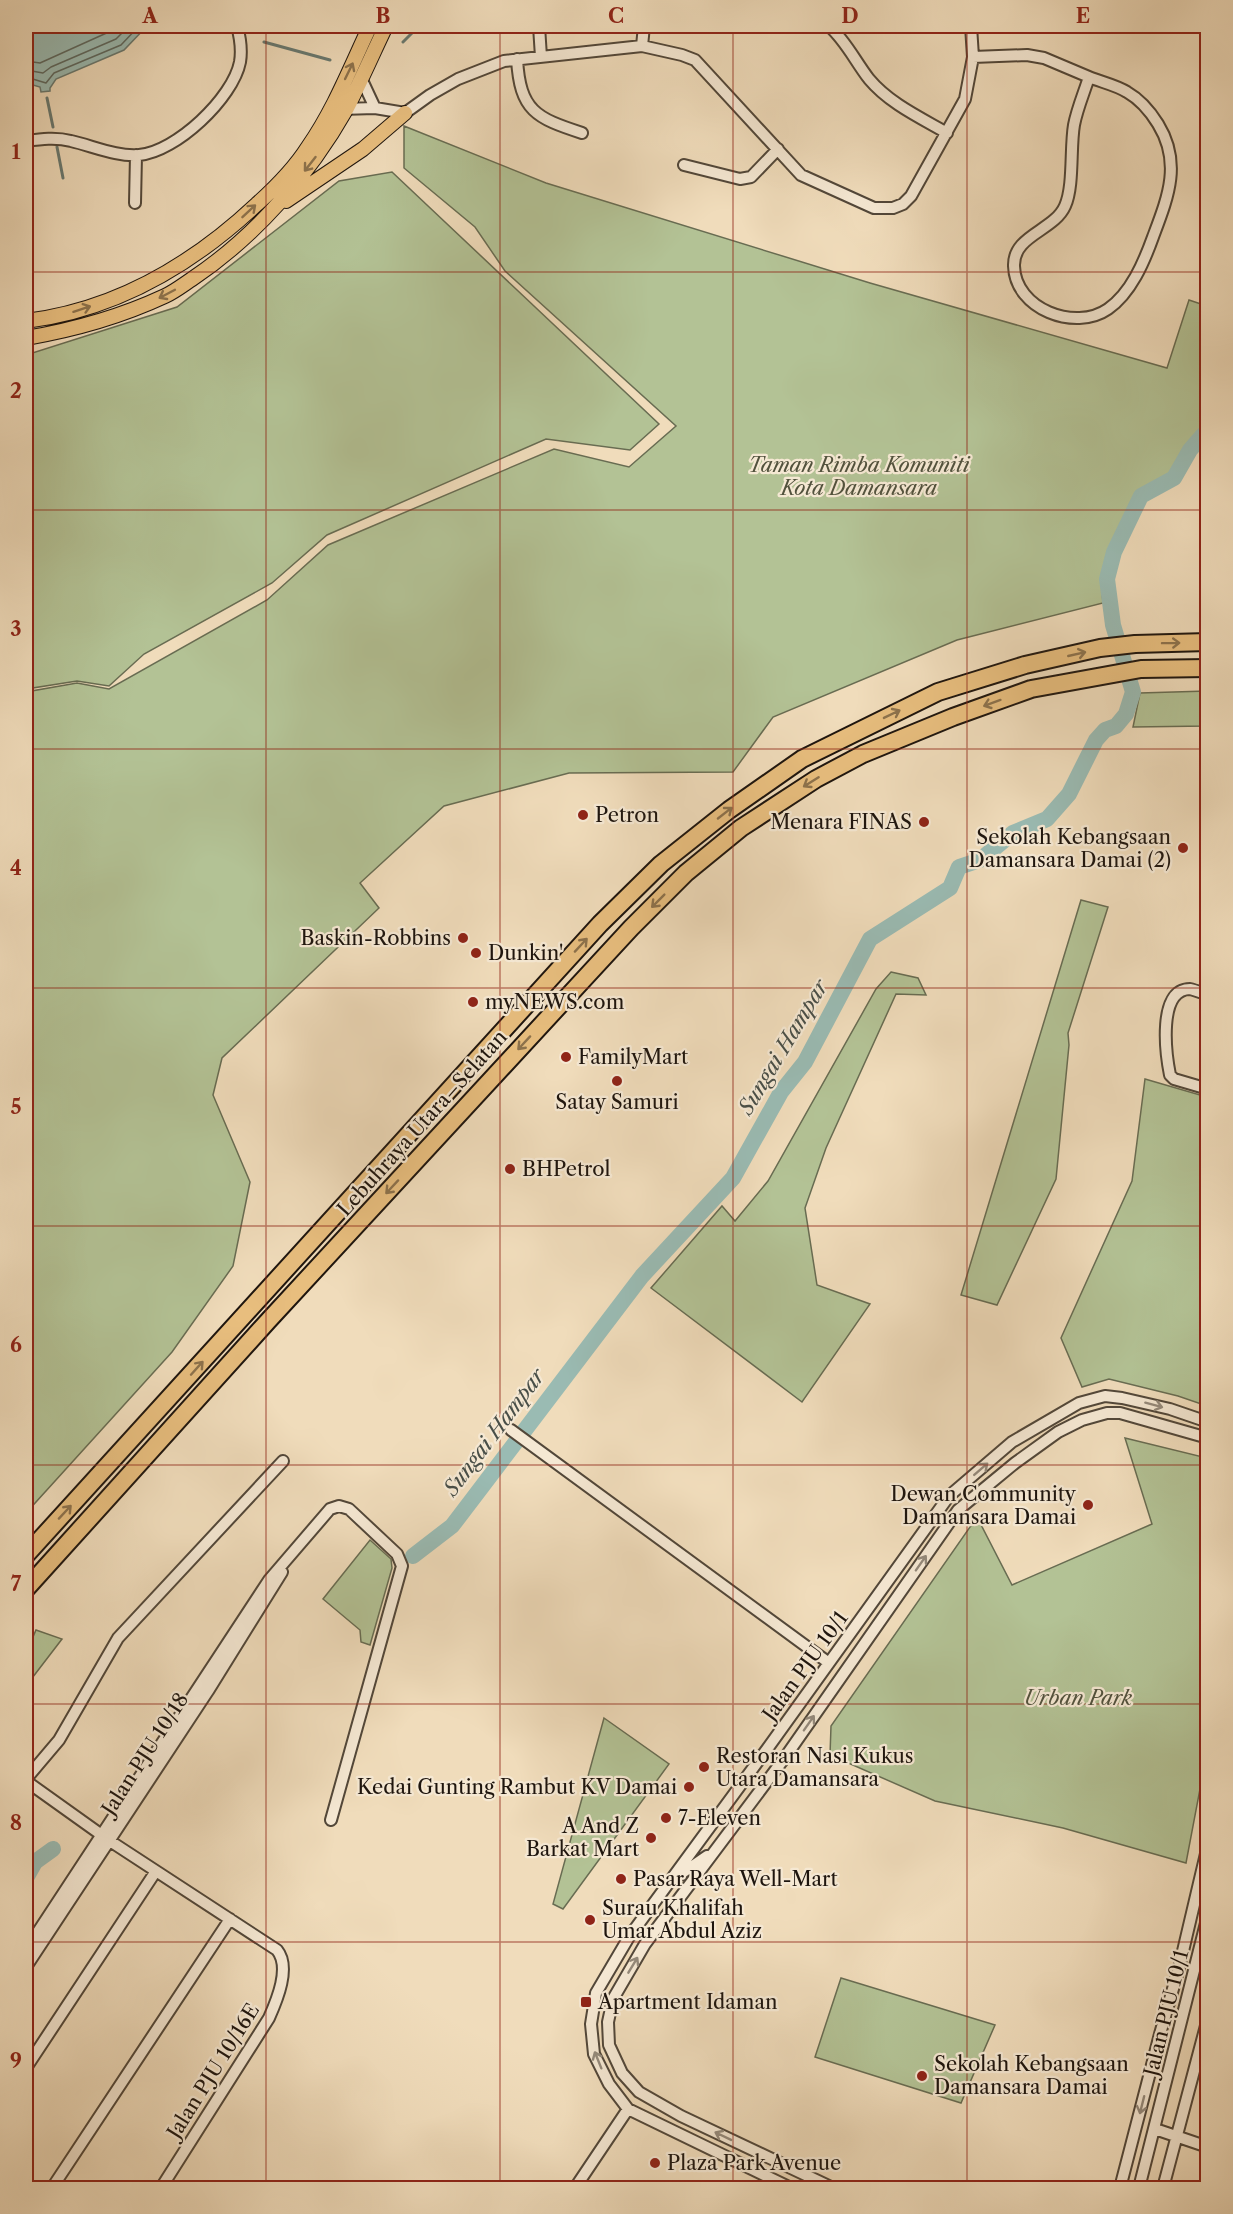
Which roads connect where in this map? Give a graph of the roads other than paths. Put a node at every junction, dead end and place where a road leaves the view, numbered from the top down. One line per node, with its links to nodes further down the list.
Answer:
1 (237, 26): 22 (street)
2 (370, 26): 17 (main road, one-way to 2)
3 (386, 26): 13 (main road)
4 (539, 26): 9 (street)
5 (644, 26): 8 (street)
6 (830, 26): 19 (street)
7 (971, 26): 10 (street)
8 (642, 46): 9 (street); 21 (street)
9 (541, 57): 11 (street)
10 (973, 57): 12 (street); 19 (street)
11 (517, 59): 16 (street); 18 (street)
12 (1089, 77): 12 (street)
13 (361, 78): 14 (main road); 15 (street)
14 (347, 108): 15 (street); 17 (street); 25 (main road, one-way to 25)
15 (375, 108): 16 (street)
16 (405, 113): 25 (main road)
17 (327, 117): 26 (main road, one-way to 17)
18 (582, 133)
19 (946, 133): 21 (street)
20 (26, 141): 22 (street)
21 (778, 149): 23 (street)
22 (136, 155): 24 (street)
23 (684, 165)
24 (135, 203)
25 (274, 209): 27 (main road, one-way to 27)
26 (26, 321)
27 (26, 338)
28 (1208, 642): 38 (highway, Lebuhraya Utara–Selatan, one-way to 28)
29 (1208, 668): 40 (highway, Lebuhraya Utara–Selatan, one-way to 40)
30 (1208, 995): 31 (street)
31 (1208, 1089)
32 (1208, 1422): 39 (street, Jalan PJU 10/1, one-way to 32)
33 (1165, 1424): 34 (street); 36 (street, Jalan PJU 10/1); 41 (street, Jalan PJU 10/1, one-way to 33)
34 (1208, 1427)
35 (511, 1430): 42 (street)
36 (1208, 1438)
37 (283, 1461): 43 (street)
38 (26, 1555)
39 (898, 1567): 41 (street); 42 (street, Jalan PJU 10/1)
40 (26, 1589)
41 (885, 1615): 47 (street, Jalan PJU 10/1, one-way to 41)
42 (829, 1663): 49 (street, Jalan PJU 10/1)
43 (26, 1780): 45 (street)
44 (331, 1820): 45 (street, Jalan PJU 10/18)
45 (106, 1838): 48 (street); 52 (street, Jalan PJU 10/18); 54 (street, Jalan PJU 10/18)
46 (1208, 1845): 61 (street, Jalan PJU 10/1, one-way to 61)
47 (716, 1850): 49 (street); 66 (street, Jalan PJU 10/1, one-way to 47)
48 (156, 1871): 51 (street); 56 (street)
49 (670, 1881): 57 (street, Jalan PJU 10/1, one-way to 49)
50 (1208, 1915): 53 (street, Jalan PJU 10/1)
51 (230, 1919): 62 (street); 63 (street, Jalan PJU 10/16E)
52 (26, 1950)
53 (1203, 1955): 58 (street, Jalan PJU 10/1)
54 (26, 1967)
55 (1208, 2018): 59 (street)
56 (26, 2068)
57 (628, 2109): 64 (street); 65 (street, Jalan PJU 10/1)
58 (1155, 2129): 59 (street); 67 (street, Jalan PJU 10/1)
59 (1176, 2136): 60 (street); 68 (street)
60 (1208, 2147)
61 (1123, 2185)
62 (52, 2188)
63 (160, 2188)
64 (575, 2188)
65 (791, 2188)
66 (832, 2188)
67 (1139, 2188)
68 (1163, 2188)

